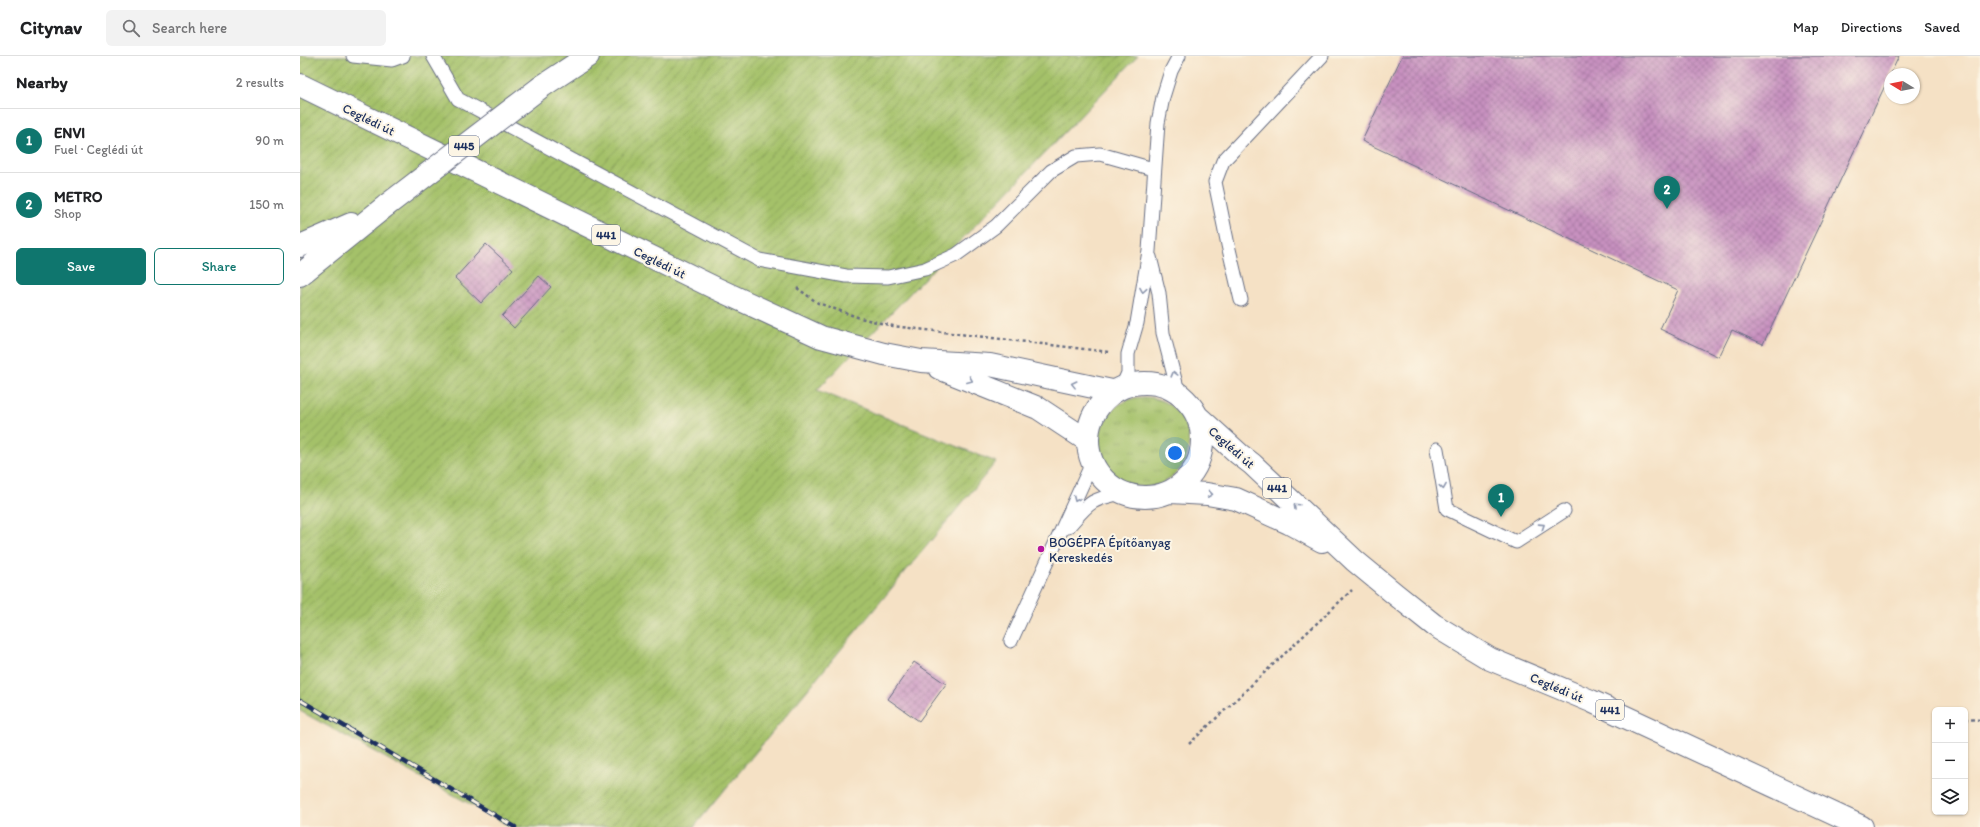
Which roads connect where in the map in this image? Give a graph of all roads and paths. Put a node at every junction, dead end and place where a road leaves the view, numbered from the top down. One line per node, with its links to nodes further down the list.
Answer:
1 (353, 56): 2 (lane)
2 (403, 56)
3 (433, 56): 8 (lane)
4 (588, 56): 9 (main road, 445, bridge)
5 (1179, 56): 8 (lane)
6 (1322, 56): 14 (lane)
7 (300, 86): 16 (main road, Ceglédi út / 441)
8 (1153, 169): 11 (lane)
9 (381, 209): 10 (main road); 12 (main road, 445)
10 (300, 246)
11 (1149, 251): 15 (lane, one-way to 15); 18 (lane, one-way to 11)
12 (300, 275)
13 (794, 286): 15 (path)
14 (1242, 300)
15 (1128, 354): 17 (lane)
16 (921, 361): 17 (main road, Ceglédi út / 441, one-way to 16); 20 (main road, Ceglédi út / 441, one-way to 20)
17 (1117, 390): 18 (main road, 441); 20 (main road, 441)
18 (1179, 395): 19 (main road, 441)
19 (1197, 416): 23 (main road, 441); 27 (main road, Ceglédi út / 441, one-way to 19)
20 (1088, 441): 22 (main road, 441)
21 (1437, 448): 25 (lane, one-way to 25)
22 (1092, 463): 24 (main road, 441); 26 (lane, one-way to 26)
23 (1172, 492): 24 (main road, 441); 27 (main road, Ceglédi út / 441, one-way to 27)
24 (1122, 493): 26 (lane)
25 (1564, 512)
26 (1059, 537): 28 (lane)
27 (1363, 567): 31 (path); 32 (main road, Ceglédi út / 441)
28 (1011, 641)
29 (1968, 719): 30 (path)
30 (1980, 720)
31 (1189, 744)
32 (1862, 827)

